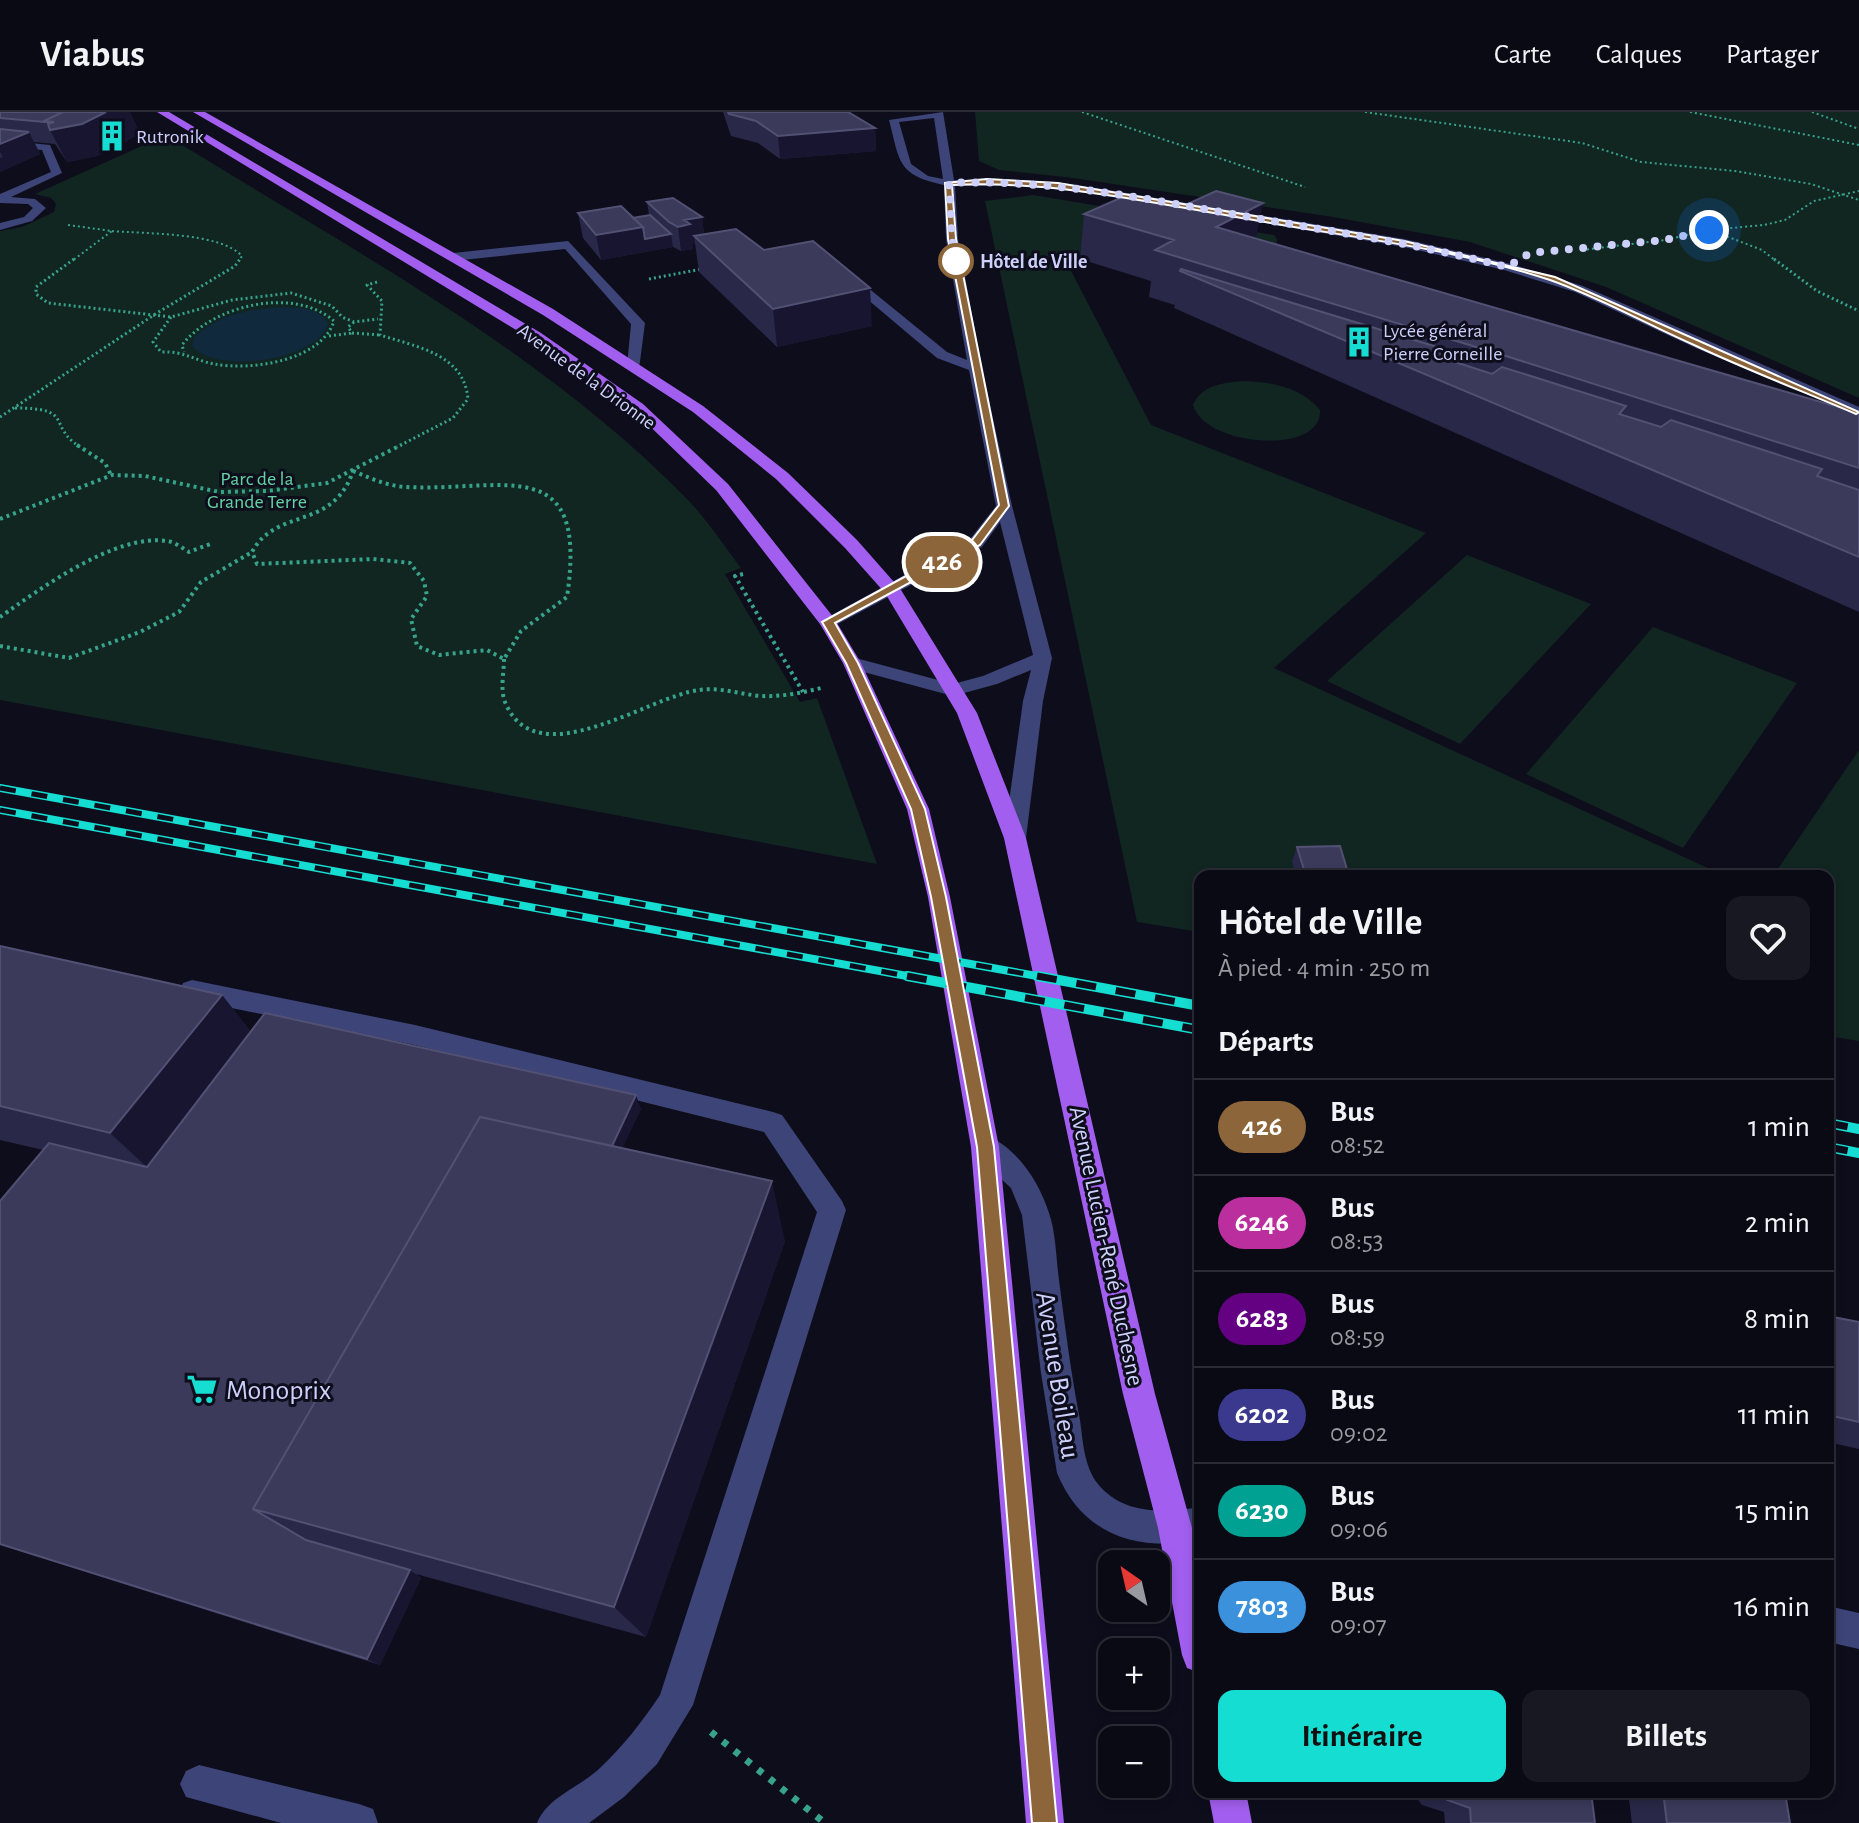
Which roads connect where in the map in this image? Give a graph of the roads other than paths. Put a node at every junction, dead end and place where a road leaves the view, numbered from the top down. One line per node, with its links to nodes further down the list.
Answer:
1 (162, 112): 15 (main road, Avenue de la Drionne)
2 (198, 112): 8 (main road, Avenue de la Drionne)
3 (938, 113): 5 (street); 5 (street)
4 (0, 143): 6 (street)
5 (949, 183): 11 (street); 12 (street)
6 (0, 199): 7 (street)
7 (0, 227)
8 (453, 257): 10 (main road, Avenue de la Drionne); 10 (street)
9 (834, 266): 11 (street)
10 (634, 366): 14 (main road, Avenue de la Drionne)
11 (975, 368): 13 (street)
12 (1859, 412)
13 (1004, 506): 14 (street); 16 (street)
14 (892, 590): 15 (street); 18 (main road, Avenue de la Drionne)
15 (828, 622): 17 (main road, Avenue de la Drionne)
16 (1043, 658): 18 (street); 19 (street)
17 (852, 663): 18 (street); 21 (main road, Avenue de la Drionne)
18 (953, 690): 19 (main road, Avenue de la Drionne)
19 (1015, 838): 22 (main road, Avenue Lucien-René Duchesne)
20 (169, 986): 29 (street)
21 (985, 1147): 22 (street, Avenue Boileau); 30 (main road)
22 (1188, 1526): 23 (main road, Avenue Lucien-René Duchesne)
23 (1194, 1590)
24 (1834, 1625): 25 (street)
25 (1859, 1631)
26 (199, 1784): 28 (street)
27 (1228, 1798): 31 (main road)
28 (359, 1823)
29 (556, 1823)
30 (1045, 1823)
31 (1233, 1823)

